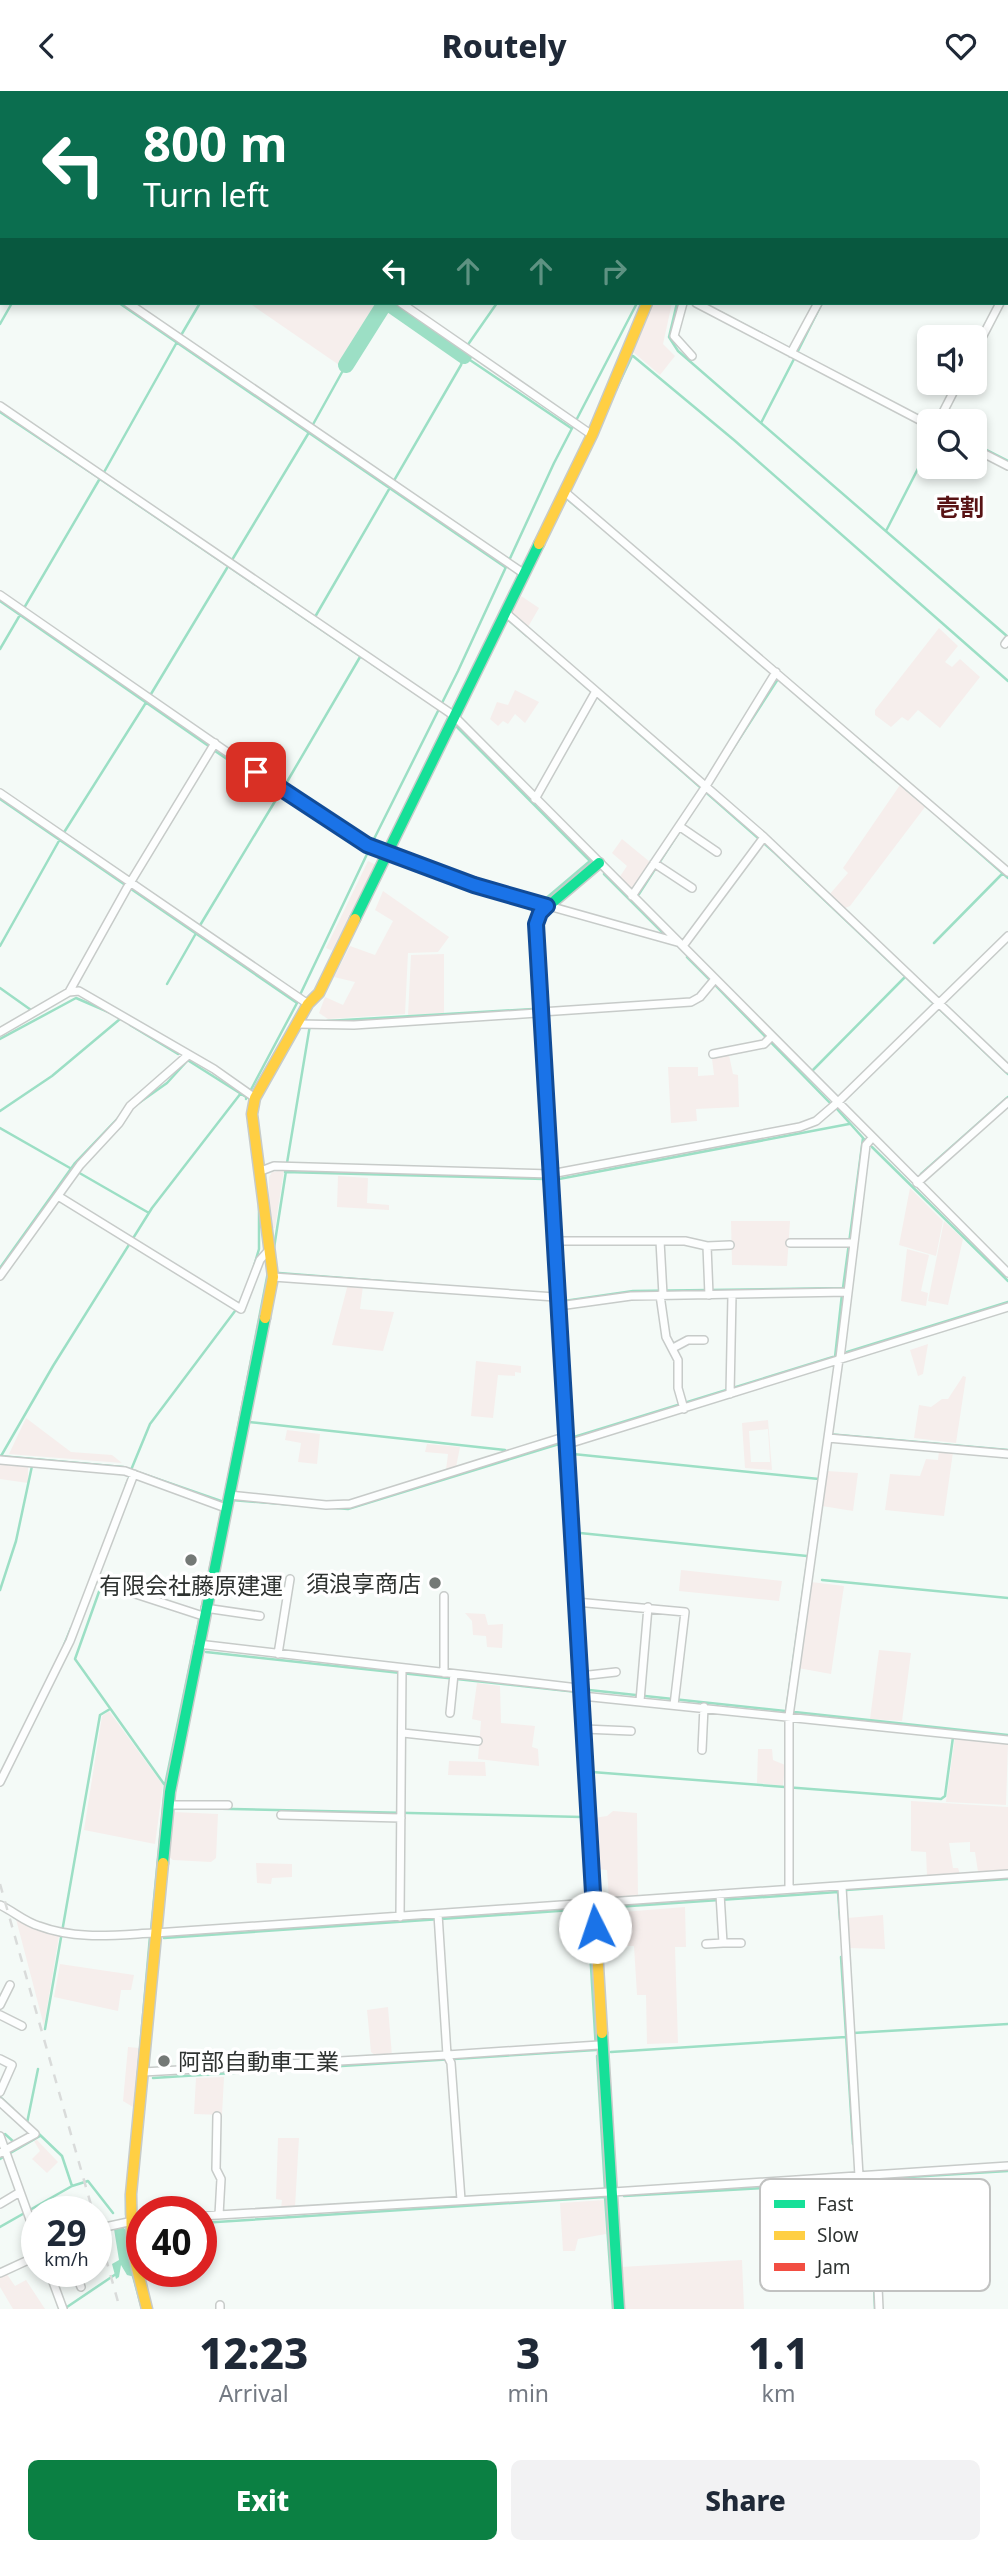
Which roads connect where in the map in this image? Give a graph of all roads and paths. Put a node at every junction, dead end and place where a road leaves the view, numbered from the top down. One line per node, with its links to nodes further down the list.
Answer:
1 (131, 305): 17 (street)
2 (404, 305): 13 (street)
3 (646, 305): 13 (street)
4 (682, 305): 10 (street)
5 (700, 305): 9 (street)
6 (817, 305): 9 (street)
7 (999, 305): 8 (street)
8 (987, 328)
9 (793, 351): 12 (street)
10 (692, 356)
11 (0, 406): 22 (street)
12 (917, 418)
13 (592, 435): 16 (street)
14 (987, 455): 15 (street)
15 (1008, 466)
16 (566, 492): 17 (street); 20 (street)
17 (523, 573): 19 (street)
18 (0, 595): 23 (street)
19 (506, 614): 21 (street); 22 (street)
20 (774, 674): 24 (street); 33 (street)
21 (596, 691): 24 (street); 26 (street)
22 (456, 718): 26 (street); 29 (street)
23 (215, 743): 29 (street); 34 (street)
24 (706, 789): 27 (street); 28 (street)
25 (0, 793): 34 (street)
26 (536, 799): 31 (street)
27 (679, 826): 30 (street); 32 (street)
28 (762, 839): 39 (street); 43 (street)
29 (387, 852): 37 (street); 42 (street)
30 (717, 852)
31 (599, 863): 36 (street); 37 (street)
32 (654, 863): 35 (street); 36 (street)
33 (1008, 872)
34 (128, 886): 41 (street); 42 (street)
35 (692, 888)
36 (632, 896): 39 (street)
37 (547, 906): 39 (street); 44 (street)
38 (1008, 936): 43 (street)
39 (681, 944): 40 (street)
40 (715, 979): 44 (street); 47 (street)
41 (69, 992): 46 (street); 49 (street)
42 (302, 1000): 45 (street)
43 (934, 1004): 50 (street); 52 (street)
44 (537, 1013): 45 (street); 56 (street)
45 (306, 1025): 51 (street)
46 (0, 1032)
47 (772, 1036): 48 (street); 52 (street)
48 (713, 1055)
49 (187, 1056): 51 (street); 58 (street)
50 (1008, 1069)
51 (251, 1095): 55 (street)
52 (838, 1102): 54 (street); 56 (street)
53 (1008, 1102): 57 (street)
54 (872, 1138): 57 (street); 62 (street)
55 (261, 1171): 56 (street); 65 (street)
56 (551, 1174): 59 (street)
57 (917, 1183): 66 (street)
58 (58, 1196): 65 (street); 67 (street)
59 (555, 1241): 60 (street); 73 (street)
60 (660, 1241): 64 (street); 71 (street)
61 (790, 1243): 62 (street)
62 (854, 1243): 70 (street)
63 (730, 1245): 64 (street)
64 (707, 1246): 69 (street)
65 (268, 1251): 68 (street)
66 (1008, 1273)
67 (0, 1276)
68 (273, 1277): 73 (street); 85 (street)
69 (709, 1292): 71 (street); 72 (street)
70 (845, 1292): 72 (street); 77 (street)
71 (662, 1293): 73 (street); 76 (street)
72 (732, 1294): 78 (street)
73 (556, 1299): 81 (street)
74 (1008, 1307): 77 (street)
75 (704, 1340): 76 (street)
76 (673, 1348): 79 (street)
77 (839, 1359): 78 (street); 80 (street)
78 (729, 1391): 79 (street)
79 (683, 1405): 81 (street)
80 (828, 1435): 82 (street); 105 (street)
81 (567, 1440): 85 (street); 89 (street)
82 (1008, 1454)
83 (0, 1460): 84 (street)
84 (134, 1474): 85 (street); 112 (street)
85 (225, 1503): 91 (street)
86 (290, 1579): 94 (street)
87 (117, 1588): 91 (street)
88 (443, 1596): 97 (street)
89 (576, 1602): 90 (street); 99 (street)
90 (648, 1607): 101 (street); 102 (street)
91 (204, 1612): 92 (street); 93 (street)
92 (260, 1616)
93 (198, 1644): 94 (street); 113 (street)
94 (278, 1654): 95 (street)
95 (402, 1672): 97 (street); 108 (street)
96 (616, 1672): 99 (street)
97 (444, 1673): 98 (street)
98 (454, 1674): 100 (street); 104 (street)
99 (580, 1676): 100 (street)
100 (578, 1690): 101 (street); 106 (street)
101 (640, 1701): 102 (street)
102 (674, 1705): 103 (street)
103 (704, 1707): 105 (street); 111 (street)
104 (450, 1713)
105 (790, 1714): 109 (street); 119 (street)
106 (584, 1729): 107 (street); 121 (street)
107 (631, 1731)
108 (403, 1733): 110 (street); 115 (street)
109 (1008, 1740)
110 (478, 1741)
111 (702, 1751)
112 (0, 1782)
113 (169, 1805): 114 (street); 125 (street)
114 (228, 1805)
115 (402, 1814): 116 (street); 123 (street)
116 (281, 1815)
117 (1008, 1874): 118 (street)
118 (842, 1887): 119 (street); 144 (street)
119 (789, 1889): 120 (street)
120 (720, 1894): 121 (street); 126 (street)
121 (589, 1903): 124 (street); 133 (street)
122 (0, 1905): 125 (street)
123 (400, 1917): 124 (street); 125 (street)
124 (438, 1918): 134 (street)
125 (152, 1933): 136 (street)
126 (723, 1943): 127 (street); 128 (street)
127 (741, 1943)
128 (706, 1944)
129 (10, 1985): 130 (street)
130 (0, 2005)
131 (0, 2015): 132 (street)
132 (22, 2026)
133 (598, 2045): 134 (street); 149 (street)
134 (449, 2058): 136 (street); 152 (street)
135 (0, 2059): 137 (street)
136 (143, 2072): 151 (street)
137 (0, 2092)
138 (0, 2102): 141 (street)
139 (217, 2116): 154 (street)
140 (0, 2136): 141 (street)
141 (5, 2153): 148 (street)
142 (1008, 2166): 143 (street)
143 (873, 2175): 144 (street); 146 (street)
144 (859, 2176): 145 (street)
145 (812, 2179)
146 (873, 2179)
147 (760, 2182): 149 (street)
148 (20, 2192): 150 (street); 153 (street)
149 (608, 2192): 152 (street); 162 (street)
150 (22, 2196)
151 (132, 2196)
152 (461, 2200): 154 (street)
153 (0, 2203)
154 (219, 2215)
155 (21, 2263): 156 (street)
156 (0, 2273)
157 (55, 2287): 160 (street)
158 (142, 2287): 161 (street)
159 (877, 2291): 163 (street)
160 (62, 2308)
161 (147, 2309)
162 (619, 2309)
163 (878, 2309)

